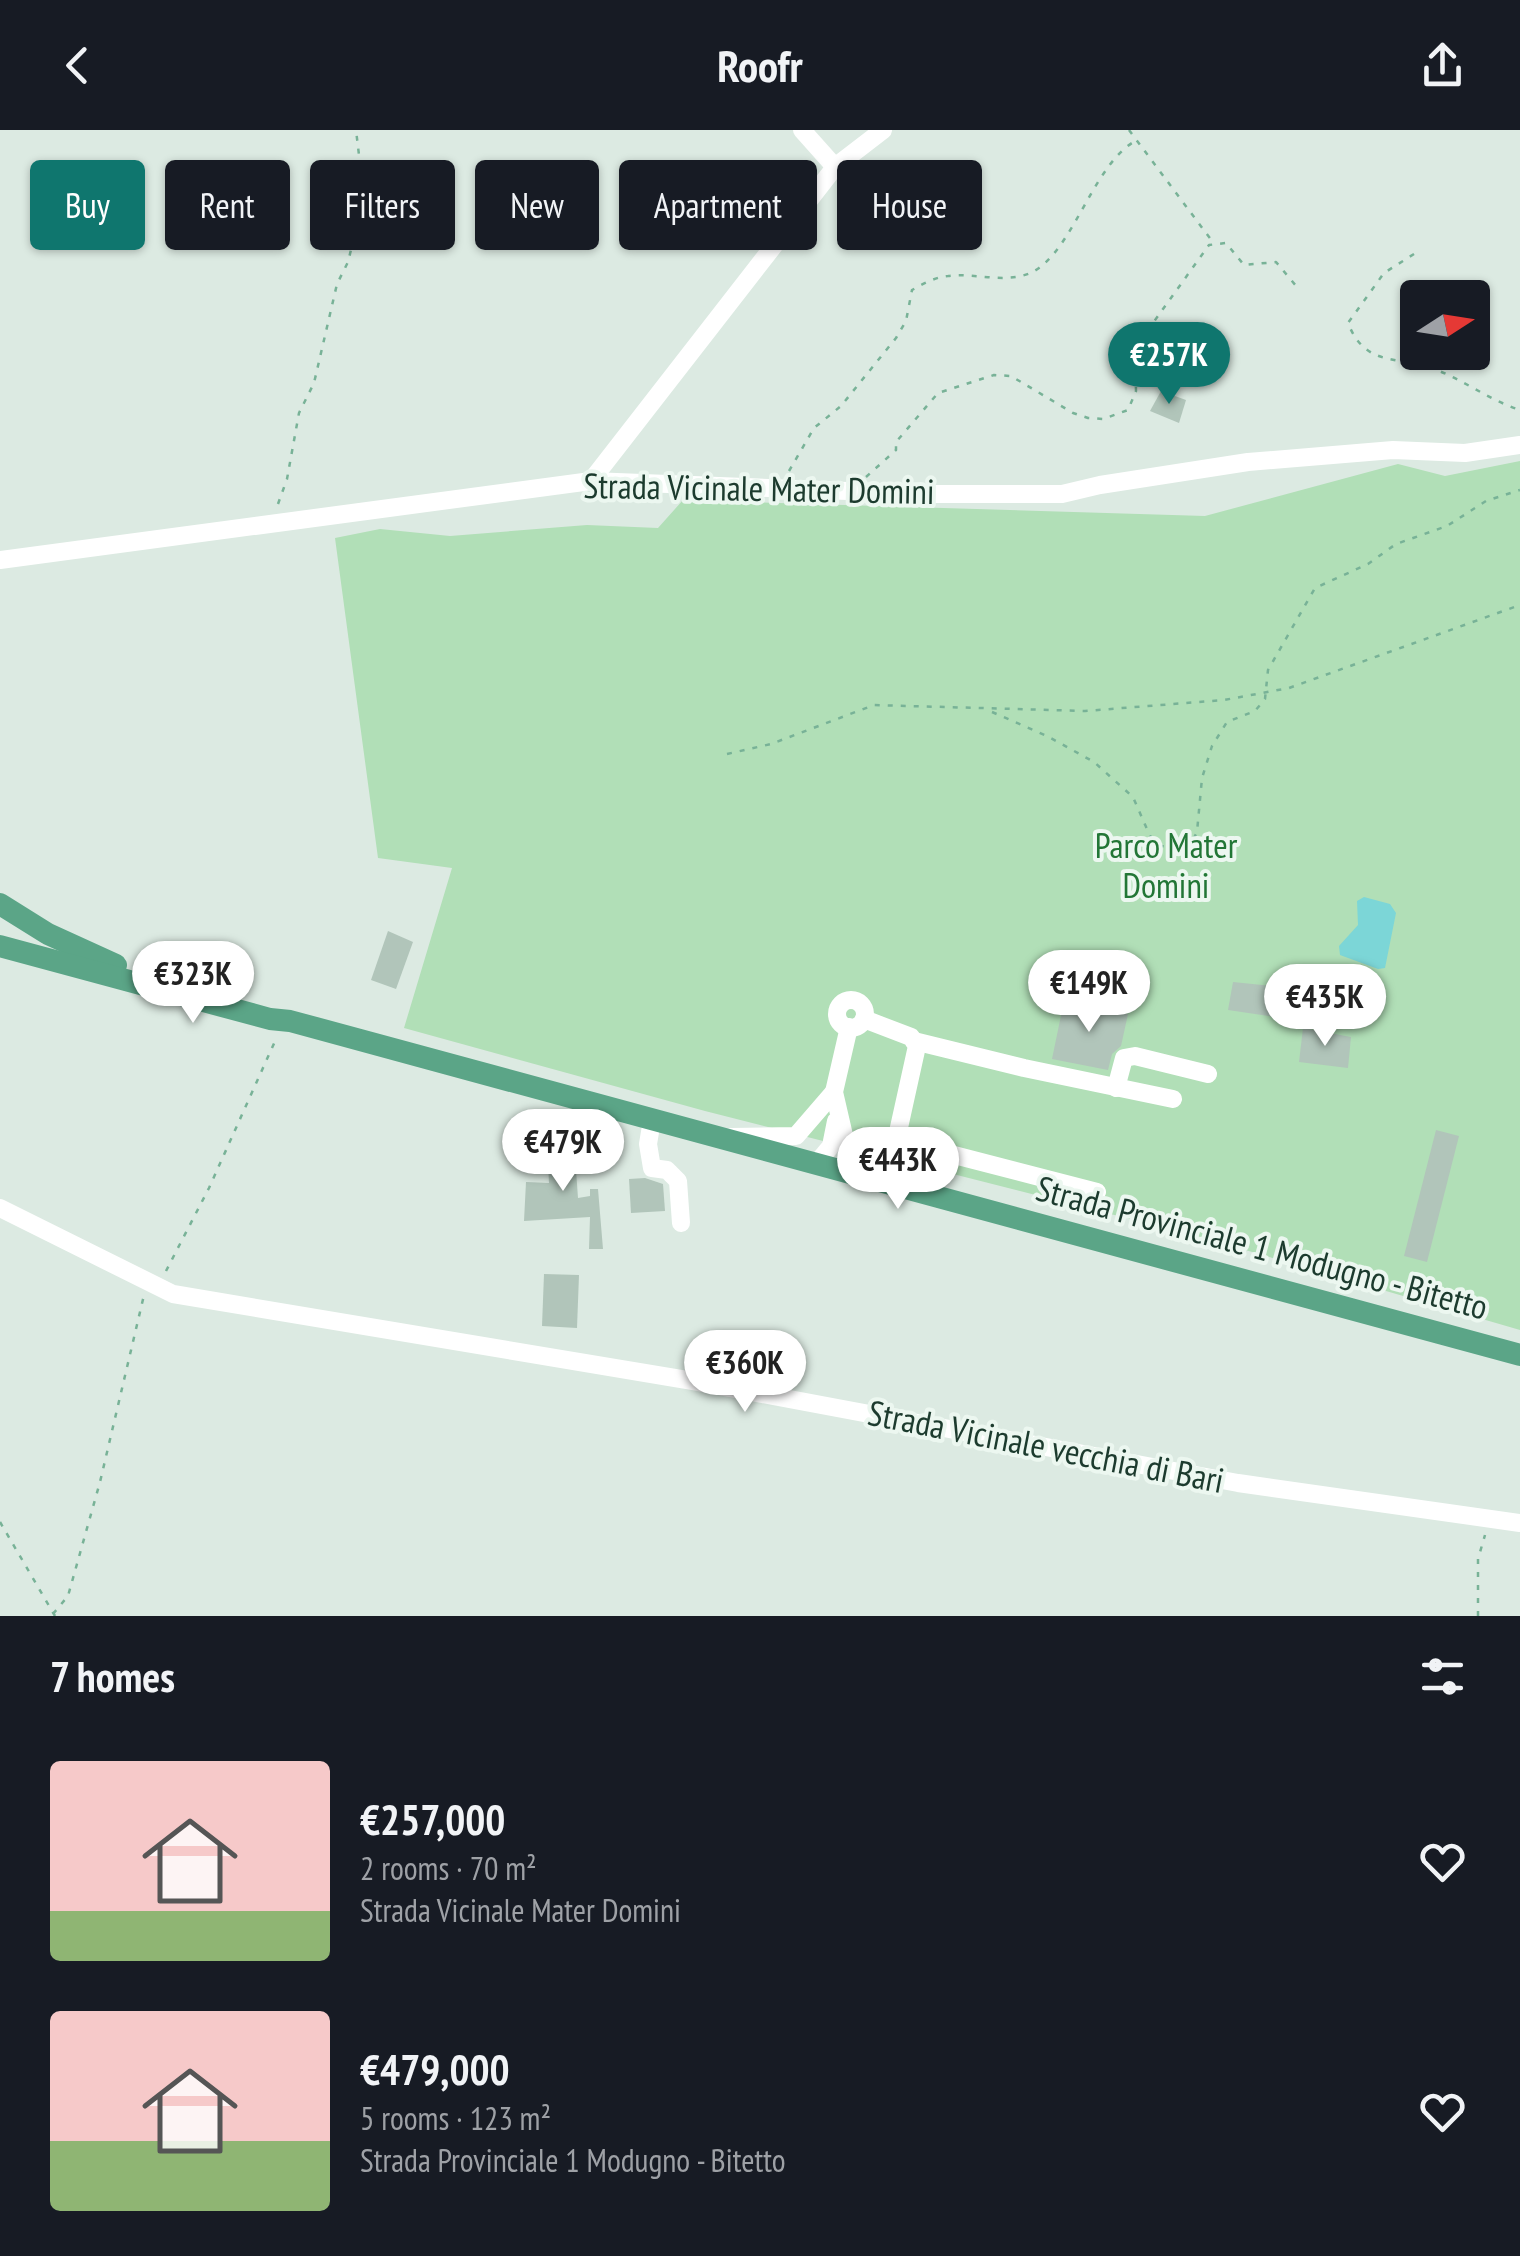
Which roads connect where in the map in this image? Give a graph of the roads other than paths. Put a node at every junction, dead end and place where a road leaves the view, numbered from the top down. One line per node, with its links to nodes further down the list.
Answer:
1 (802, 130): 3 (street)
2 (882, 130): 3 (street)
3 (836, 167): 5 (street)
4 (1520, 445): 5 (street, Strada Vicinale Mater Domini)
5 (591, 481): 6 (street, Strada Vicinale Mater Domini)
6 (0, 560)
7 (0, 904): 10 (main road)
8 (0, 918): 10 (main road)
9 (4, 953): 10 (main road)
10 (109, 969): 16 (main road, Strada Provinciale 1 Modugno - Bitetto)
11 (914, 1040): 13 (street); 15 (street); 19 (street)
12 (1208, 1074): 13 (street)
13 (1116, 1088): 14 (street)
14 (1173, 1100)
15 (831, 1104): 17 (street); 18 (street); 20 (street)
16 (652, 1120): 17 (main road, Strada Provinciale 1 Modugno - Bitetto); 22 (street)
17 (719, 1138): 18 (main road, Strada Provinciale 1 Modugno - Bitetto)
18 (816, 1164): 20 (main road, Strada Provinciale 1 Modugno - Bitetto)
19 (1097, 1192)
20 (930, 1194): 23 (main road, Strada Provinciale 1 Modugno - Bitetto)
21 (0, 1208): 24 (street, Strada Vicinale vecchia di Bari)
22 (681, 1223)
23 (1520, 1355)
24 (1520, 1523)

